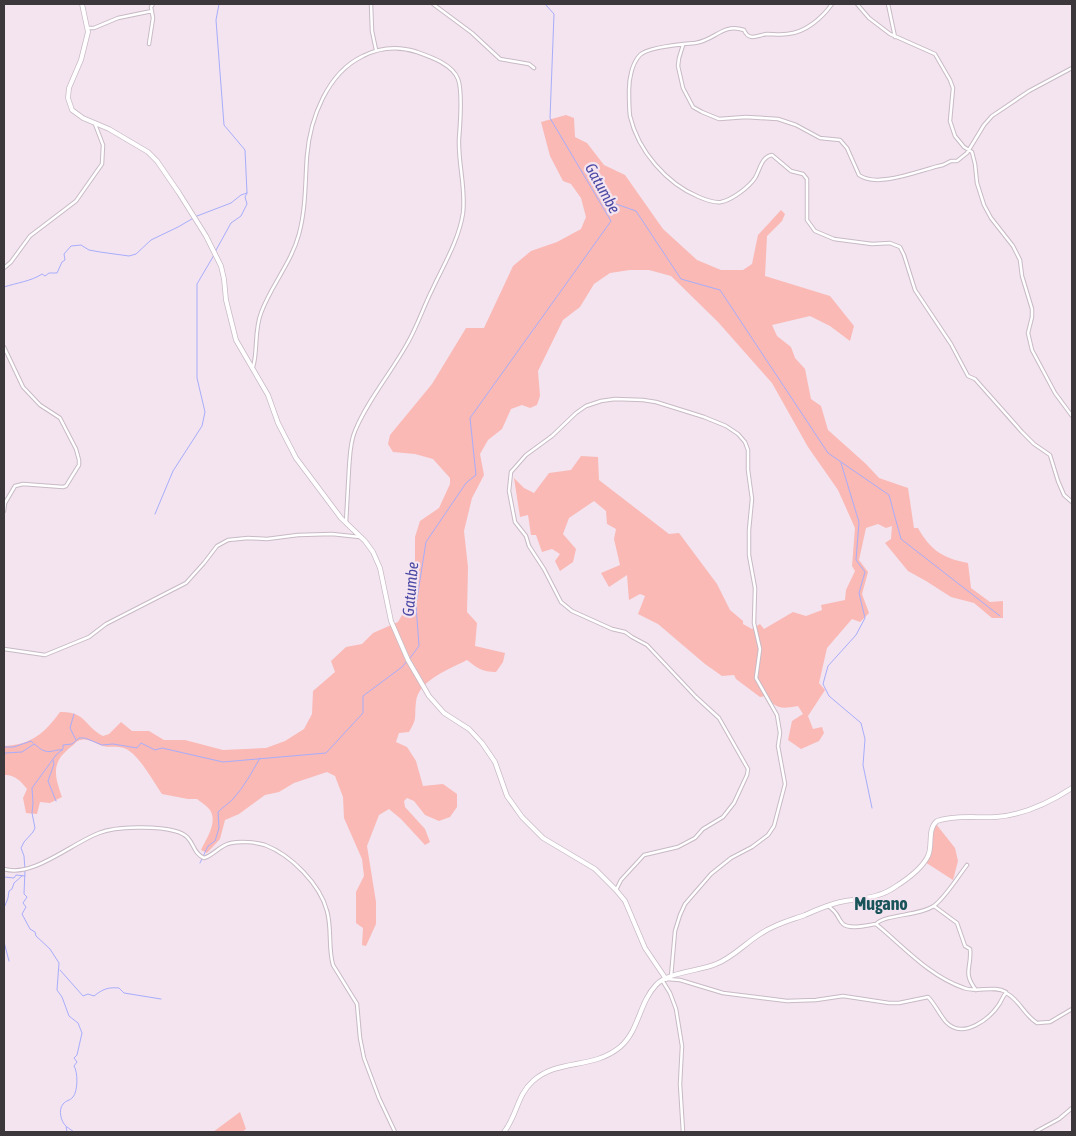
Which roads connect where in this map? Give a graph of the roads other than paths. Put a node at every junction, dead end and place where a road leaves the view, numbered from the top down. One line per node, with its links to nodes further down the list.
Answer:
1 (82, 4): 9 (main road)
2 (153, 4): 8 (street)
3 (371, 4): 13 (street)
4 (433, 4): 14 (street)
5 (832, 4): 12 (street)
6 (857, 4): 10 (street)
7 (888, 4): 10 (street)
8 (152, 11): 9 (street); 11 (street)
9 (88, 28): 16 (main road)
10 (895, 37): 17 (street)
11 (149, 44)
12 (683, 45): 17 (street); 22 (street)
13 (376, 50): 20 (street); 24 (street)
14 (534, 68)
15 (1072, 68): 17 (street)
16 (95, 124): 18 (street); 20 (main road)
17 (968, 150): 21 (street)
18 (4, 268)
19 (4, 348): 23 (street)
20 (253, 367): 24 (main road)
21 (1072, 416)
22 (1072, 502)
23 (4, 510)
24 (346, 524): 25 (main road)
25 (360, 537): 26 (street); 30 (main road)
26 (4, 649)
27 (1072, 788): 31 (main road)
28 (967, 865): 32 (street)
29 (4, 869): 40 (street)
30 (616, 890): 34 (street); 35 (main road)
31 (828, 906): 33 (street); 34 (main road)
32 (934, 906): 33 (street); 36 (street)
33 (876, 924): 36 (street)
34 (671, 976): 35 (main road)
35 (664, 979): 37 (street); 41 (main road); 42 (street)
36 (977, 990): 37 (street)
37 (1008, 993): 38 (street)
38 (1072, 1009)
39 (1072, 1108): 43 (street)
40 (395, 1132)
41 (504, 1132)
42 (683, 1132)
43 (1035, 1132)

